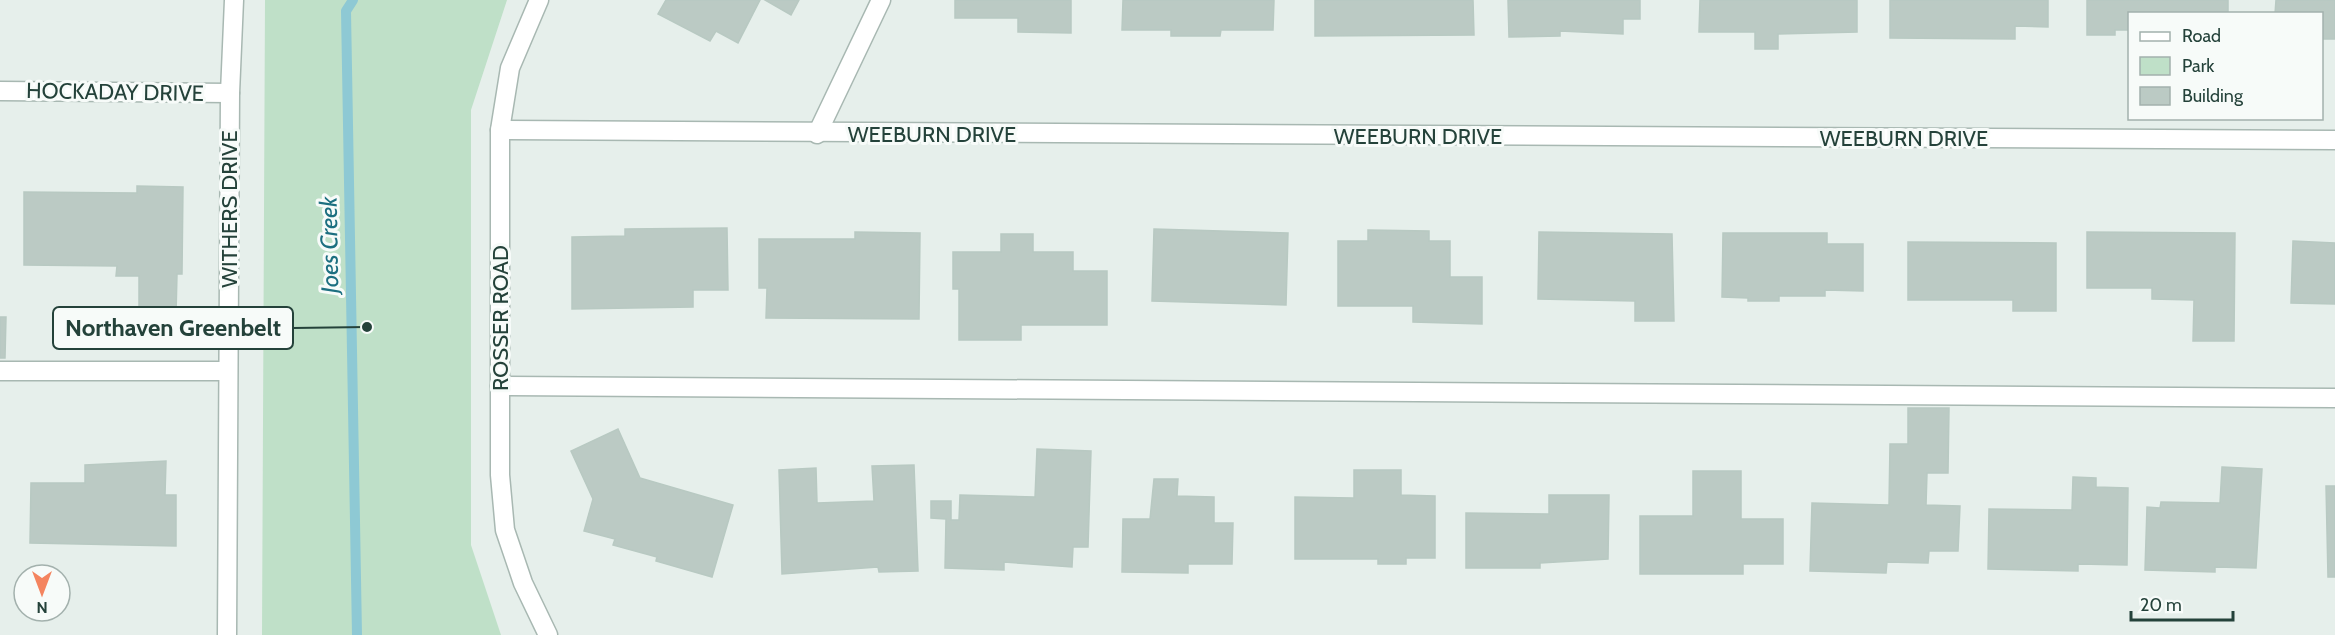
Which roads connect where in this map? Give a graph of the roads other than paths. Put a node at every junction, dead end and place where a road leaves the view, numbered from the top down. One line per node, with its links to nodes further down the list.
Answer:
1 (234, 0): 5 (street, WITHERS DRIVE)
2 (539, 0): 6 (street, ROSSER ROAD)
3 (881, 0): 7 (street)
4 (0, 91): 5 (street, HOCKADAY DRIVE)
5 (230, 93): 10 (street, WITHERS DRIVE)
6 (500, 130): 7 (street, WEEBURN DRIVE); 11 (street, ROSSER ROAD)
7 (818, 134): 8 (street, WEEBURN DRIVE)
8 (2335, 140)
9 (0, 371): 10 (street)
10 (228, 371): 13 (street, WITHERS DRIVE)
11 (500, 386): 12 (street); 14 (street, ROSSER ROAD)
12 (2335, 398)
13 (227, 635)
14 (548, 635)

